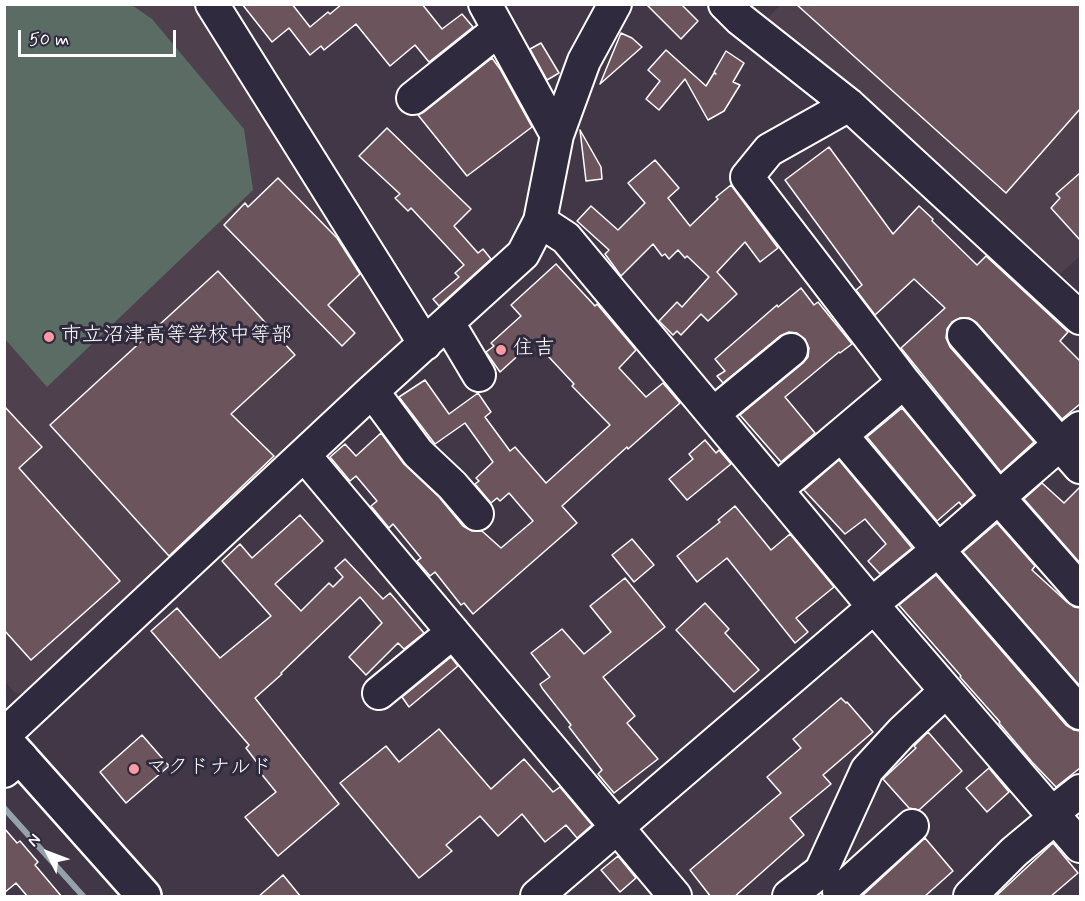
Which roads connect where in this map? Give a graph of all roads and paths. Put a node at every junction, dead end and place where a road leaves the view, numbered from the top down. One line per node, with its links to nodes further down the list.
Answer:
1 (212, 4): 12 (street)
2 (615, 4): 7 (street)
3 (740, 9): 6 (street)
4 (491, 18): 5 (street); 7 (street)
5 (413, 98)
6 (849, 105): 9 (street); 15 (street)
7 (557, 135): 8 (street)
8 (540, 222): 10 (street); 17 (street)
9 (1080, 318)
10 (448, 324): 12 (street); 14 (street)
11 (964, 335): 19 (street)
12 (425, 344): 16 (street)
13 (791, 350): 17 (street)
14 (478, 375)
15 (904, 382): 18 (street); 23 (street)
16 (372, 391): 20 (street); 24 (street)
17 (713, 414): 22 (street)
18 (842, 436): 22 (street); 25 (street)
19 (1070, 436): 21 (street); 23 (street)
20 (304, 455): 28 (street); 32 (street)
21 (1080, 467)
22 (776, 490): 27 (street)
23 (999, 498): 25 (street); 26 (street)
24 (477, 514)
25 (938, 550): 27 (street); 31 (street)
26 (1080, 590)
27 (873, 605): 29 (street); 36 (street)
28 (453, 632): 30 (street); 36 (street)
29 (946, 691): 34 (street); 38 (street)
30 (379, 693)
31 (1080, 713)
32 (9, 751): 39 (main road)
33 (1080, 791): 34 (street)
34 (1054, 815): 37 (street); 43 (street)
35 (912, 826): 38 (street)
36 (618, 828): 40 (street); 41 (street)
37 (1080, 846)
38 (834, 886): 42 (street)
39 (144, 897)
40 (537, 897)
41 (675, 897)
42 (789, 897)
43 (970, 897)

